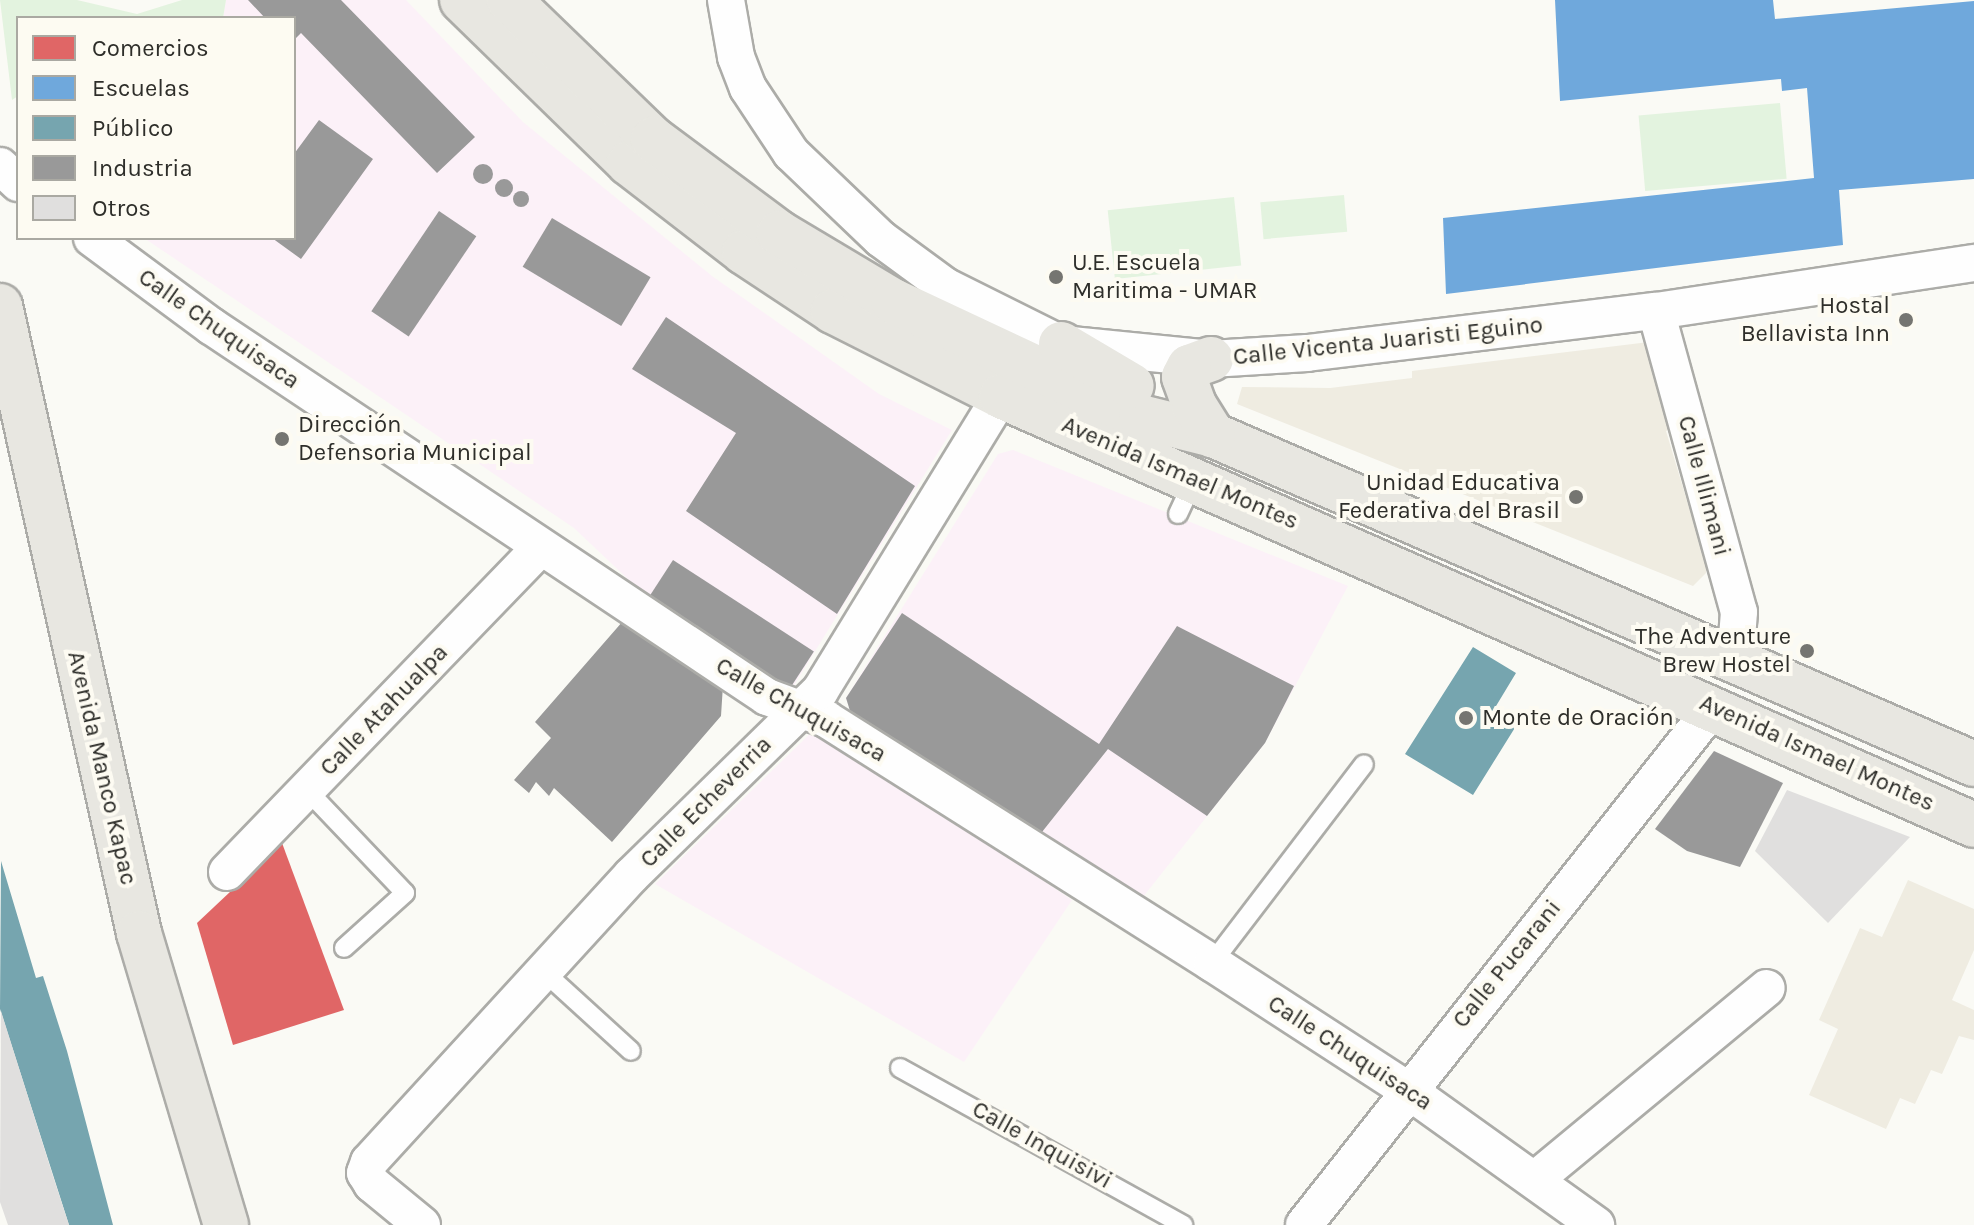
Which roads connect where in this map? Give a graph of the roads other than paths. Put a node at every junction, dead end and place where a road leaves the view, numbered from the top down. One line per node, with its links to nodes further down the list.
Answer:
1 (462, 0): 12 (main road, Avenida Ismael Montes)
2 (509, 0): 13 (main road, Avenida Ismael Montes)
3 (726, 0): 10 (street, Calle Vicenta Juaristi Eguino)
4 (0, 166): 5 (street)
5 (16, 181)
6 (95, 240): 15 (street, Calle Chuquisaca)
7 (1974, 263): 9 (street, Calle Vicenta Juaristi Eguino)
8 (0, 306): 32 (main road, Avenida Manco Kapac)
9 (1656, 311): 11 (street, Calle Vicenta Juaristi Eguino); 16 (street, Calle Illimani)
10 (1061, 344): 11 (street, Calle Vicenta Juaristi Eguino); 13 (main road)
11 (1211, 359): 13 (main road)
12 (1001, 396): 14 (main road, Avenida Ismael Montes); 18 (street, Calle Echeverria)
13 (1213, 435): 14 (main road); 16 (main road, Avenida Ismael Montes)
14 (1187, 496): 17 (main road, Avenida Ismael Montes)
15 (540, 548): 18 (street, Calle Chuquisaca); 21 (street, Calle Atahualpa)
16 (1735, 663): 17 (main road); 20 (main road, Avenida Ismael Montes)
17 (1714, 706): 22 (main road, Avenida Ismael Montes); 30 (street, Calle Pucarani)
18 (799, 709): 25 (street, Calle Chuquisaca); 26 (street, Calle Echeverria)
19 (1364, 764): 25 (lane)
20 (1974, 764)
21 (307, 790): 23 (street, Calle Atahualpa); 24 (lane)
22 (1974, 825)
23 (227, 872)
24 (344, 948)
25 (1212, 963): 30 (street, Calle Chuquisaca)
26 (542, 970): 28 (lane); 33 (street, Calle Echeverria)
27 (1767, 988): 31 (street)
28 (631, 1051)
29 (900, 1068): 34 (lane, Calle Inquisivi)
30 (1406, 1089): 31 (street, Calle Chuquisaca); 35 (street, Calle Pucarani)
31 (1537, 1178): 36 (street, Calle Chuquisaca)
32 (226, 1225)
33 (422, 1225)
34 (1183, 1225)
35 (1304, 1225)
36 (1596, 1225)

